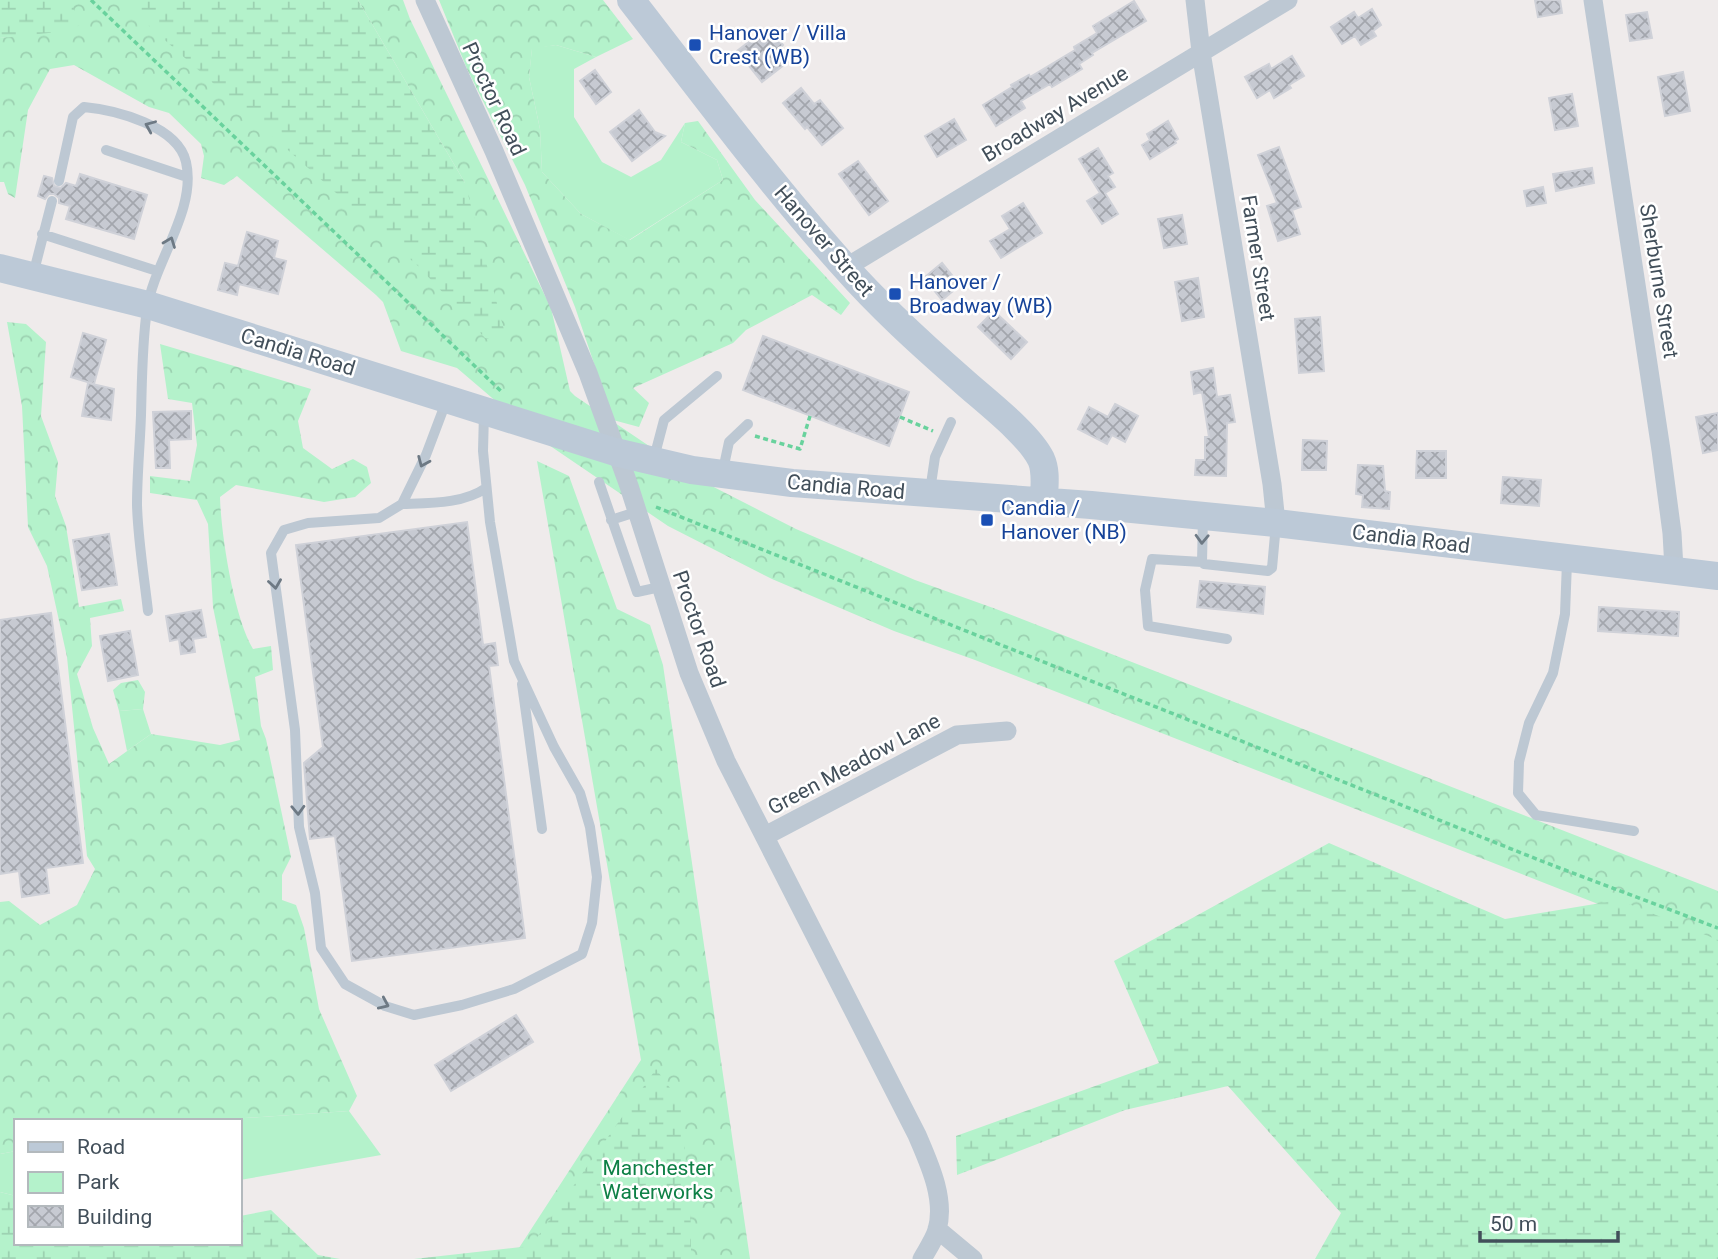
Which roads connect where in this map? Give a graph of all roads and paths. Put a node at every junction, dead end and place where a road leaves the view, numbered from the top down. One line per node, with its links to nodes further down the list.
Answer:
1 (91, 0): 20 (path)
2 (425, 0): 27 (street, Proctor Road)
3 (631, 0): 14 (main road, Hanover Street)
4 (1195, 0): 7 (street, Farmer Street)
5 (1288, 0): 7 (street, Broadway Avenue)
6 (1593, 0): 41 (street, Sherburne Street)
7 (1201, 52): 14 (street, Broadway Avenue); 38 (street, Farmer Street)
8 (106, 150): 9 (lane)
9 (187, 177): 10 (lane, one-way to 10); 15 (lane, one-way to 9)
10 (59, 181)
11 (52, 201): 12 (lane)
12 (42, 234): 15 (lane); 16 (lane)
13 (0, 268): 16 (main road, Candia Road)
14 (845, 268): 33 (main road, Hanover Street)
15 (157, 271): 17 (lane)
16 (33, 275): 17 (main road, Candia Road)
17 (148, 305): 19 (main road, Candia Road); 44 (lane)
18 (717, 376): 28 (lane)
19 (447, 398): 20 (main road, Candia Road); 34 (lane, one-way to 34)
20 (494, 401): 27 (main road, Candia Road); 31 (lane)
21 (810, 416): 25 (path)
22 (900, 417): 26 (path)
23 (951, 422): 26 (lane)
24 (748, 424): 25 (lane)
25 (740, 432): 29 (lane)
26 (944, 436): 32 (lane)
27 (615, 452): 28 (main road, Candia Road); 35 (street, Proctor Road)
28 (653, 462): 29 (main road, Candia Road)
29 (723, 474): 32 (main road, Candia Road)
30 (598, 482): 37 (lane)
31 (486, 488): 34 (lane); 46 (lane)
32 (929, 495): 33 (main road, Candia Road)
33 (1044, 501): 36 (main road, Candia Road)
34 (402, 504): 46 (lane, one-way to 46)
35 (644, 509): 37 (lane); 43 (street, Proctor Road); 51 (path)
36 (1203, 517): 38 (main road, Candia Road); 40 (lane, one-way to 40)
37 (611, 520): 43 (lane)
38 (1276, 523): 39 (main road, Candia Road); 40 (lane)
39 (1567, 558): 41 (main road, Candia Road); 49 (lane)
40 (1202, 562): 45 (lane)
41 (1674, 569): 42 (main road, Candia Road)
42 (1718, 576)
43 (660, 587): 50 (street, Proctor Road)
44 (148, 611)
45 (1227, 639)
46 (521, 674): 48 (lane)
47 (1007, 731): 50 (street, Green Meadow Lane)
48 (542, 829)
49 (1634, 831)
50 (765, 836): 52 (street, Proctor Road)
51 (1718, 928)
52 (937, 1229): 53 (street, Proctor Road); 54 (street)
53 (922, 1259)
54 (973, 1259)

